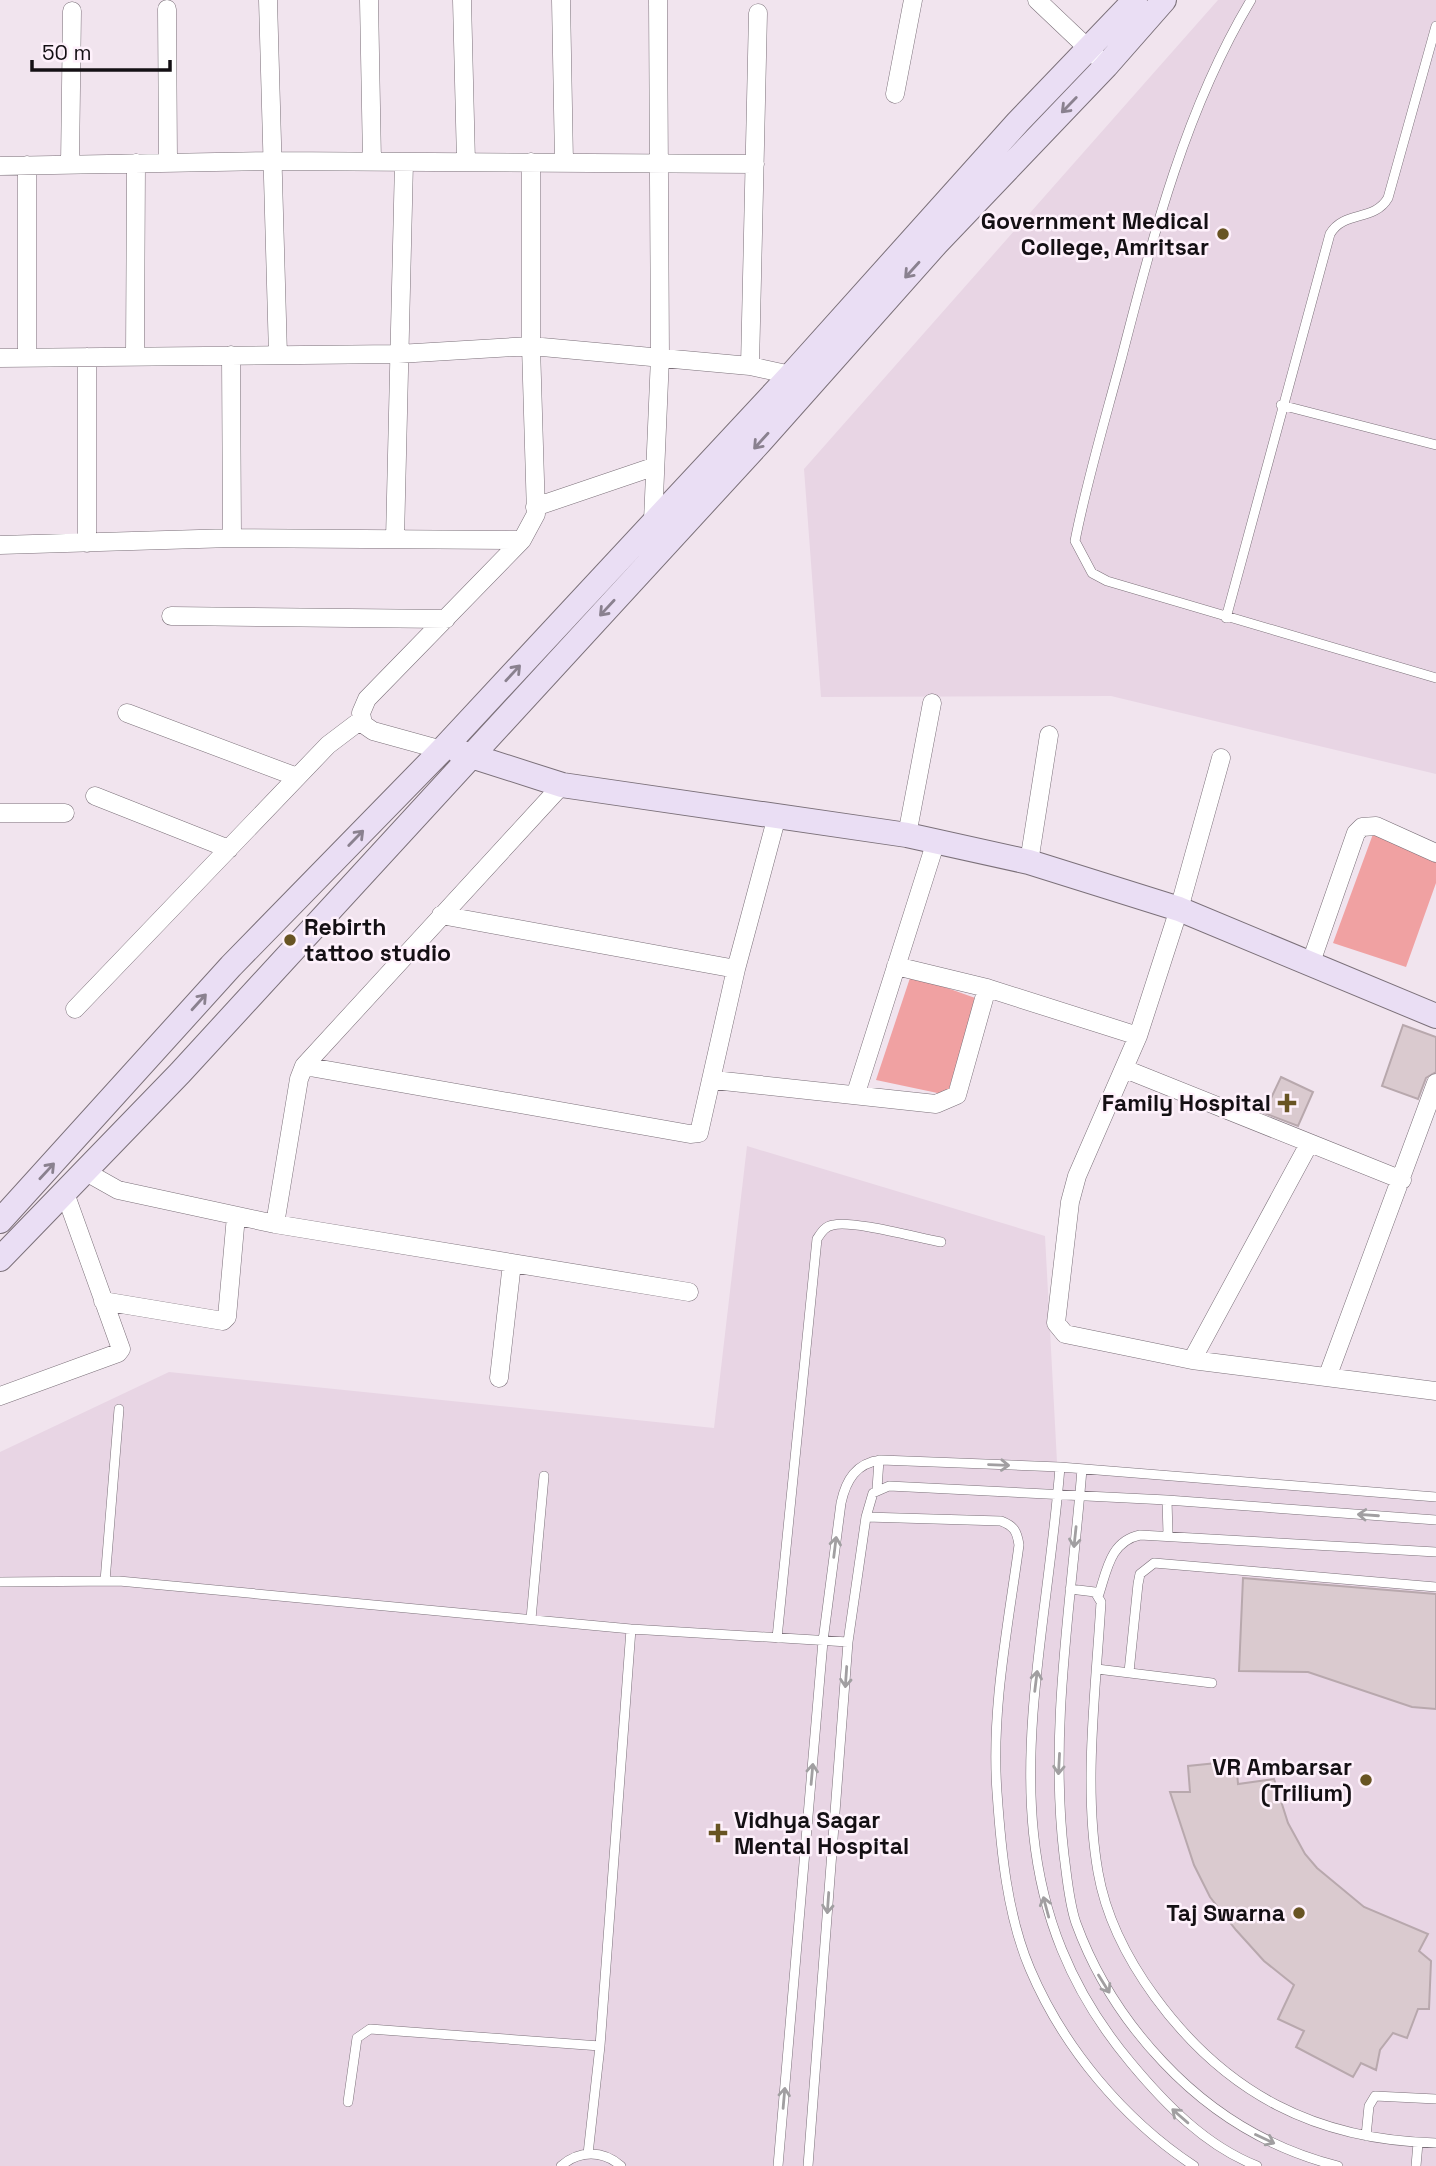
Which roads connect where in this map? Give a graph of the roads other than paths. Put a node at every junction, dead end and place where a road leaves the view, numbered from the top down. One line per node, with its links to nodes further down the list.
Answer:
1 (268, 0): 18 (street)
2 (369, 0): 19 (street)
3 (462, 0): 22 (street)
4 (561, 0): 24 (street)
5 (658, 0): 26 (street)
6 (913, 0): 17 (street)
7 (1037, 0): 15 (street)
8 (1135, 0): 15 (street)
9 (1164, 0): 16 (street)
10 (1251, 0): 53 (lane)
11 (167, 9): 20 (street)
12 (72, 11): 27 (street)
13 (758, 13): 28 (street)
14 (1436, 26): 42 (lane)
15 (1089, 48): 16 (street); 41 (street)
16 (1106, 66): 61 (street, one-way to 61)
17 (895, 94)
18 (272, 161): 19 (street); 20 (street); 34 (street)
19 (372, 161): 21 (street)
20 (169, 162): 25 (street)
21 (404, 162): 22 (street); 32 (street)
22 (466, 162): 23 (street)
23 (531, 162): 24 (street); 31 (street)
24 (565, 162): 26 (street)
25 (136, 163): 27 (street); 35 (street)
26 (661, 163): 28 (street); 38 (street)
27 (70, 164): 29 (street)
28 (755, 164): 40 (street)
29 (27, 165): 30 (street); 36 (street)
30 (0, 166)
31 (531, 346): 32 (street); 38 (street); 45 (street)
32 (398, 354): 34 (street); 48 (street)
33 (232, 355): 34 (street); 35 (street); 47 (street)
34 (278, 355)
35 (135, 356): 37 (street)
36 (27, 357): 37 (street); 39 (street)
37 (87, 357): 50 (street)
38 (660, 357): 40 (street); 44 (street)
39 (0, 358)
40 (750, 366): 41 (street)
41 (791, 375): 46 (street)
42 (1282, 405): 43 (lane); 53 (lane)
43 (1436, 445)
44 (653, 467): 45 (street); 46 (street)
45 (535, 507): 49 (street)
46 (653, 521): 60 (street, one-way to 46)
47 (232, 538): 48 (street); 50 (street)
48 (395, 539): 49 (street)
49 (522, 540): 54 (street)
50 (87, 543): 51 (street)
51 (0, 545)
52 (171, 616): 54 (street)
53 (1226, 618): 55 (lane)
54 (446, 619): 58 (street)
55 (1436, 678)
56 (933, 703): 69 (street)
57 (127, 713): 63 (street)
58 (361, 720): 60 (street); 63 (street)
59 (1049, 736): 73 (street)
60 (442, 750): 61 (street); 93 (street, one-way to 60)
61 (472, 755): 64 (street); 89 (street)
62 (1221, 758): 74 (street)
63 (297, 777): 71 (street)
64 (562, 785): 68 (street); 75 (street)
65 (95, 796): 71 (street)
66 (0, 813): 67 (street)
67 (65, 813)
68 (777, 816): 69 (street); 78 (street)
69 (907, 835): 70 (street)
70 (936, 841): 73 (street); 77 (street)
71 (229, 849): 80 (street)
72 (1436, 853): 76 (street)
73 (1029, 862): 74 (street)
74 (1179, 909): 76 (street); 82 (street)
75 (442, 915): 78 (street); 83 (street)
76 (1310, 965): 81 (street)
77 (896, 966): 79 (street); 87 (street)
78 (736, 969): 85 (street)
79 (987, 988): 82 (street); 87 (street)
80 (75, 1009)
81 (1436, 1016)
82 (1138, 1036): 84 (street)
83 (304, 1066): 85 (street); 94 (street)
84 (1125, 1069): 88 (street); 100 (street)
85 (714, 1080): 87 (street)
86 (1436, 1083): 90 (street)
87 (856, 1093)
88 (1309, 1144): 90 (street); 100 (street)
89 (86, 1172): 91 (street); 92 (street)
90 (1402, 1180): 101 (street)
91 (65, 1192): 96 (street); 99 (street)
92 (236, 1216): 94 (street); 99 (street)
93 (0, 1221)
94 (275, 1224): 97 (street)
95 (942, 1242): 126 (lane)
96 (0, 1259)
97 (512, 1263): 98 (street); 102 (street)
98 (689, 1292)
99 (103, 1301): 104 (street)
100 (1192, 1360): 101 (street)
101 (1328, 1375): 103 (street)
102 (499, 1378)
103 (1436, 1391)
104 (0, 1396)
105 (119, 1409): 119 (lane)
106 (879, 1461): 107 (lane, one-way to 107); 110 (lane); 127 (lane, one-way to 106)
107 (1060, 1467): 108 (lane); 111 (lane)
108 (1082, 1469): 112 (lane); 113 (lane)
109 (544, 1476): 124 (lane)
110 (877, 1489): 111 (lane); 115 (lane)
111 (1058, 1494): 112 (lane); 144 (lane, one-way to 111)
112 (1080, 1496): 114 (lane); 122 (lane, one-way to 122)
113 (1436, 1497)
114 (1167, 1500): 116 (lane, one-way to 114); 117 (lane)
115 (866, 1517): 128 (lane); 143 (lane)
116 (1436, 1520)
117 (1168, 1534): 118 (lane); 123 (lane)
118 (1436, 1552)
119 (105, 1581): 120 (lane); 124 (lane)
120 (0, 1582)
121 (1436, 1587): 130 (lane)
122 (1070, 1589): 123 (lane); 145 (lane, one-way to 145)
123 (1099, 1594): 129 (lane)
124 (531, 1619): 125 (lane)
125 (631, 1629): 126 (lane); 132 (lane)
126 (777, 1638): 127 (lane)
127 (823, 1641): 128 (lane); 141 (lane, one-way to 127)
128 (848, 1642): 142 (lane, one-way to 142)
129 (1097, 1669): 130 (lane); 135 (lane)
130 (1129, 1672): 131 (lane)
131 (1212, 1683)
132 (600, 2046): 134 (lane); 138 (lane)
133 (1436, 2099): 135 (lane)
134 (348, 2102)
135 (1366, 2136): 136 (lane)
136 (1418, 2143): 137 (lane); 146 (lane)
137 (1436, 2143)
138 (588, 2154): 139 (lane); 140 (lane)
139 (561, 2166)
140 (621, 2166)
141 (778, 2166)
142 (808, 2166)
143 (1194, 2166)
144 (1257, 2166)
145 (1338, 2166)
146 (1416, 2166)

